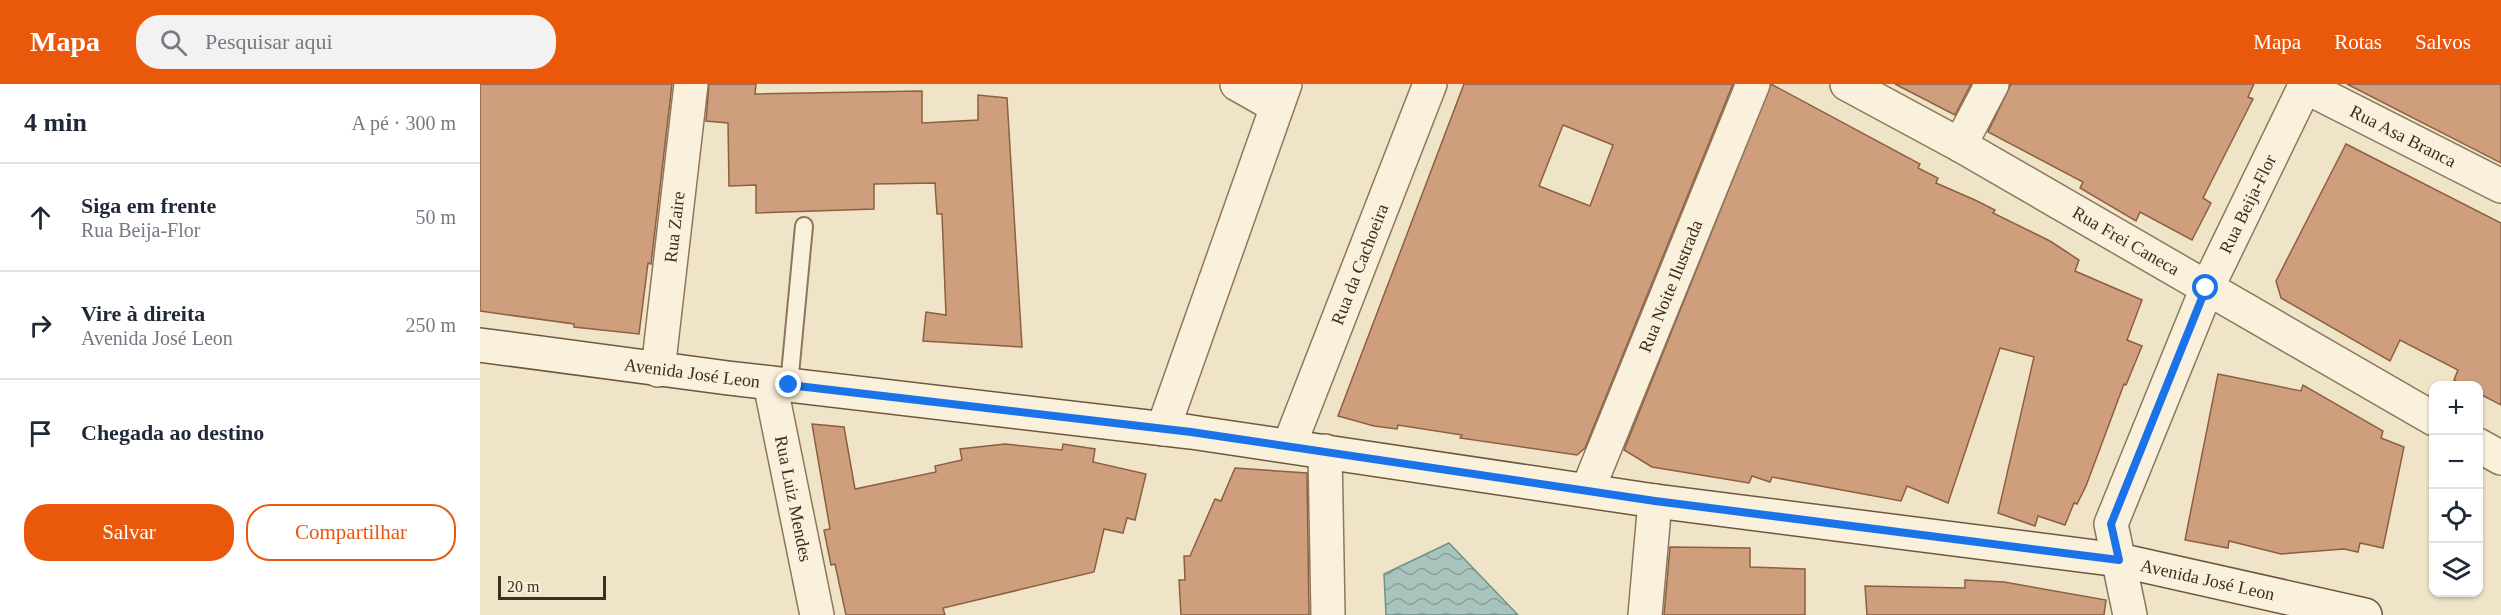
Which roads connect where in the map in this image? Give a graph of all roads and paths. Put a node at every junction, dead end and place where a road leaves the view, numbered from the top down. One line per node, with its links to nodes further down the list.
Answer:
1 (691, 84): 14 (street, Rua Zaire)
2 (1236, 84): 8 (street)
3 (1430, 84): 18 (street, Rua da Cachoeira)
4 (1753, 84): 22 (street, Rua Noite Ilustrada)
5 (1847, 84): 9 (street, Rua Frei Caneca)
6 (1992, 84): 9 (street)
7 (2305, 85): 10 (street, Rua Asa Branca); 12 (street, Rua Beija-Flor)
8 (1281, 95): 17 (street)
9 (1960, 145): 12 (street, Rua Frei Caneca)
10 (2501, 186)
11 (804, 226): 15 (lane)
12 (2206, 288): 16 (street, Rua Frei Caneca); 24 (street, Rua Beija-Flor)
13 (480, 345): 14 (street, Avenida José Leon)
14 (658, 370): 15 (street, Avenida José Leon)
15 (779, 384): 17 (street, Avenida José Leon); 25 (street, Rua Luiz Mendes)
16 (2429, 417)
17 (1177, 430): 18 (street, Avenida José Leon)
18 (1289, 446): 20 (street, Avenida José Leon)
19 (2483, 448): 21 (street)
20 (1324, 451): 22 (street, Avenida José Leon); 26 (street)
21 (2501, 458)
22 (1588, 489): 23 (street, Avenida José Leon)
23 (1655, 501): 24 (street, Avenida José Leon); 27 (street)
24 (2119, 560): 28 (street, Rua Beija-Flor); 29 (street, Avenida José Leon)
25 (817, 615)
26 (1328, 615)
27 (1645, 615)
28 (2130, 615)
29 (2365, 615)

